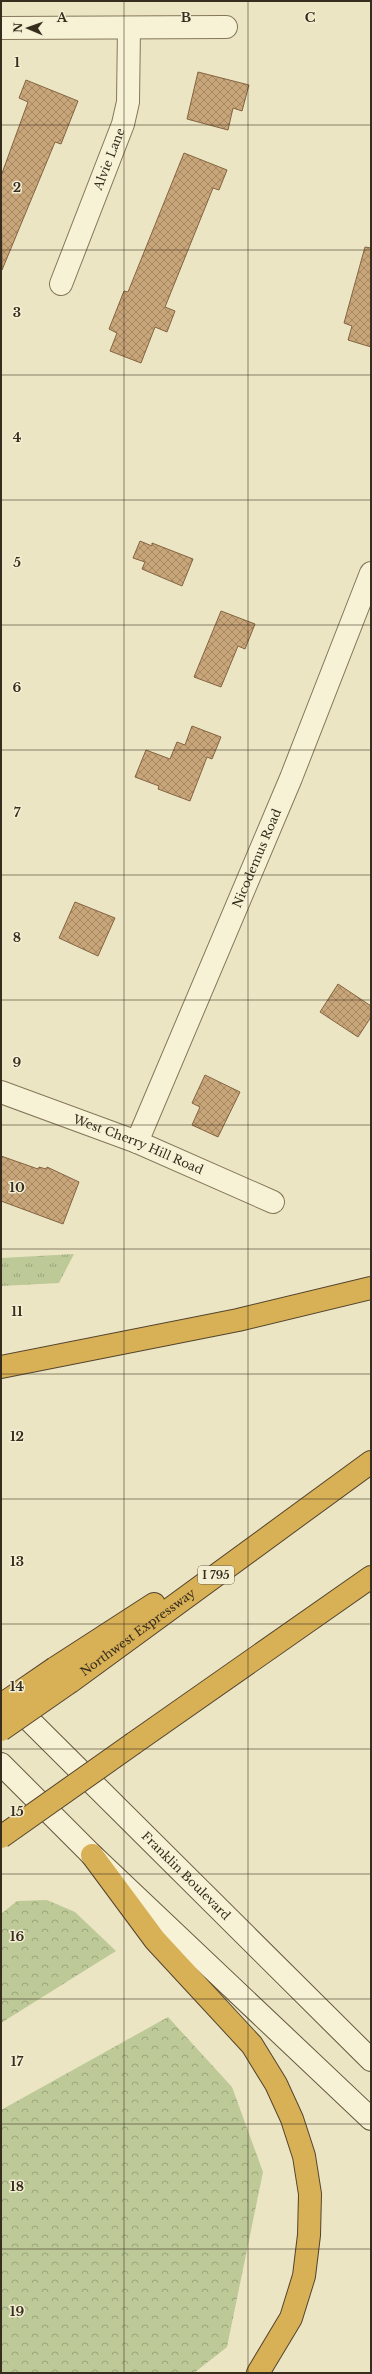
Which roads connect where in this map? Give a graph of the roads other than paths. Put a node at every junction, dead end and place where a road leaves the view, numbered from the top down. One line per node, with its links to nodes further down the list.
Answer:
1 (226, 27): 3 (street)
2 (1, 28): 3 (street)
3 (129, 28): 4 (street, Alvie Lane)
4 (60, 284)
5 (371, 572): 7 (street, Nicodemus Road)
6 (1, 1092): 7 (street, West Cherry Hill Road)
7 (137, 1142): 8 (street, West Cherry Hill Road)
8 (273, 1202)
9 (371, 1288): 10 (highway)
10 (1, 1367)
11 (366, 1466): 13 (highway, Northwest Expressway / I 795)
12 (371, 1577): 18 (highway, bridge)
13 (63, 1675): 15 (highway, bridge); 16 (highway, Northwest Expressway / I 795, bridge)
14 (1, 1692): 22 (street, Franklin Boulevard)
15 (1, 1705)
16 (1, 1730)
17 (1, 1764): 21 (street)
18 (70, 1788): 19 (highway, bridge); 20 (highway, bridge)
19 (1, 1837)
20 (1, 1854)
21 (92, 1855): 23 (street); 24 (highway)
22 (371, 2060)
23 (371, 2119)
24 (258, 2373)

